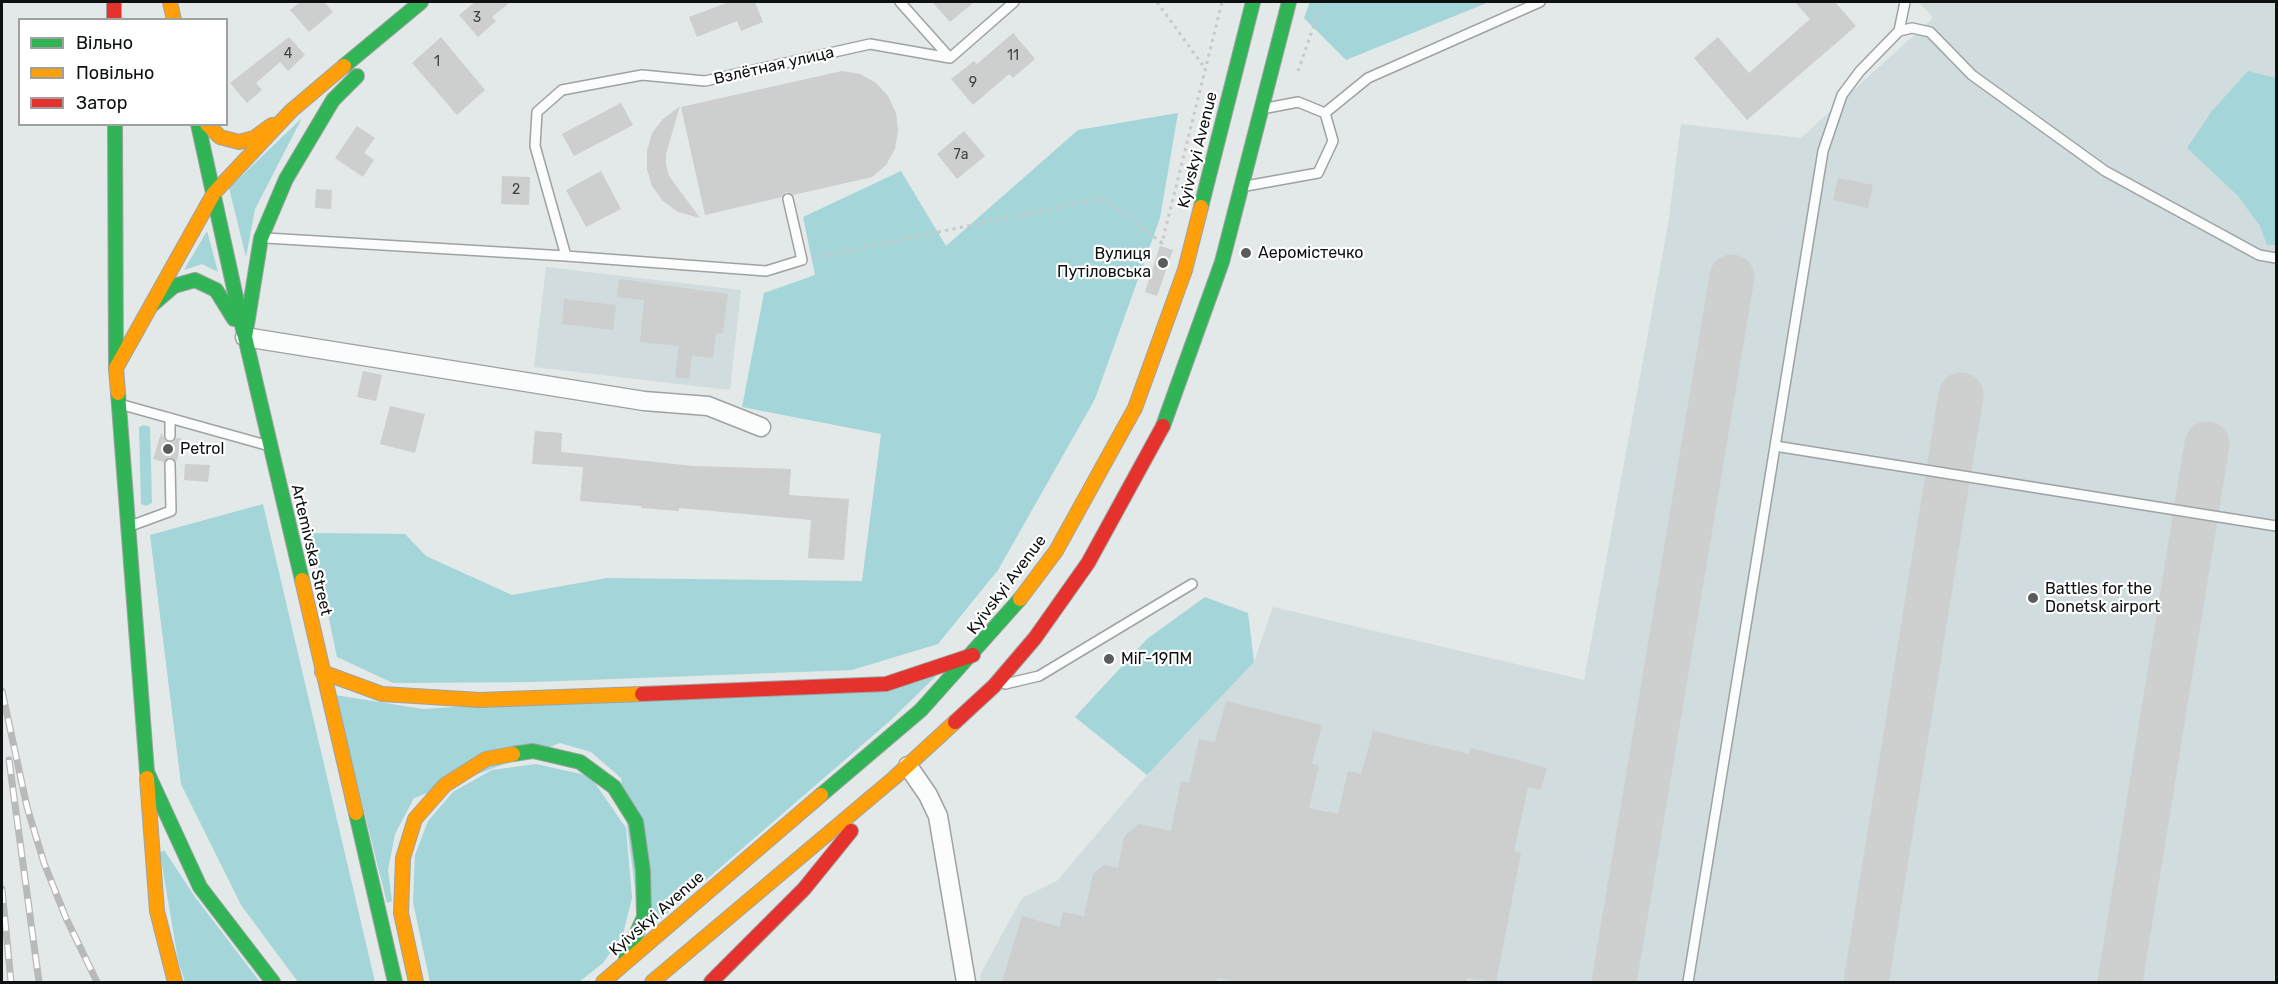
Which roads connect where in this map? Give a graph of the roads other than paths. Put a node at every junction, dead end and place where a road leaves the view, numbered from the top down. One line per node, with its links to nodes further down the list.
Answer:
1 (114, 2): 11 (main road)
2 (170, 2): 12 (main road)
3 (421, 2): 16 (main road)
4 (434, 2): 26 (main road)
5 (900, 2): 14 (lane)
6 (1014, 2): 14 (lane)
7 (1253, 2): 17 (main road, Kyivskyi Avenue)
8 (1289, 2): 15 (main road)
9 (1540, 2): 18 (lane)
10 (1905, 2): 13 (lane)
11 (114, 18)
12 (174, 18)
13 (1899, 31): 28 (lane); 36 (lane)
14 (950, 58): 27 (lane, Взлётная улица)
15 (1263, 109): 17 (main road); 18 (lane); 23 (main road)
16 (291, 111): 21 (main road); 24 (main road)
17 (1224, 112): 22 (main road, Kyivskyi Avenue)
18 (1325, 113): 23 (lane)
19 (115, 126): 31 (main road)
20 (198, 126): 24 (main road, Artemivska Street)
21 (209, 126)
22 (1208, 177): 23 (main road); 42 (main road, Kyivskyi Avenue)
23 (1243, 187): 43 (main road)
24 (214, 193): 29 (main road); 30 (main road, Artemivska Street)
25 (788, 199): 27 (lane)
26 (261, 238): 27 (lane); 30 (main road)
27 (566, 256)
28 (2277, 258)
29 (152, 305): 30 (main road); 31 (main road)
30 (244, 337): 34 (street); 37 (main road, Artemivska Street)
31 (116, 368): 32 (main road)
32 (118, 403): 33 (lane); 40 (main road)
33 (170, 418): 35 (lane); 37 (lane)
34 (761, 427)
35 (170, 436)
36 (1775, 446): 39 (lane); 60 (lane)
37 (271, 447): 45 (main road, Artemivska Street)
38 (170, 464): 40 (lane)
39 (2277, 526)
40 (126, 528): 47 (main road)
41 (1192, 584): 46 (lane)
42 (1006, 618): 43 (main road); 44 (main road, Kyivskyi Avenue)
43 (1035, 638): 46 (main road)
44 (983, 660): 45 (main road); 46 (main road); 50 (main road, Kyivskyi Avenue)
45 (322, 672): 49 (main road, Artemivska Street)
46 (994, 686): 48 (main road)
47 (147, 772): 51 (main road); 52 (main road)
48 (901, 772): 57 (main road); 58 (main road); 59 (street)
49 (374, 899): 53 (main road, Artemivska Street); 54 (main road)
50 (622, 966): 55 (main road); 56 (main road, Kyivskyi Avenue)
51 (175, 982)
52 (273, 982)
53 (395, 982)
54 (410, 982)
55 (416, 982)
56 (603, 982)
57 (652, 982)
58 (711, 982)
59 (966, 982)
60 (1688, 982)

